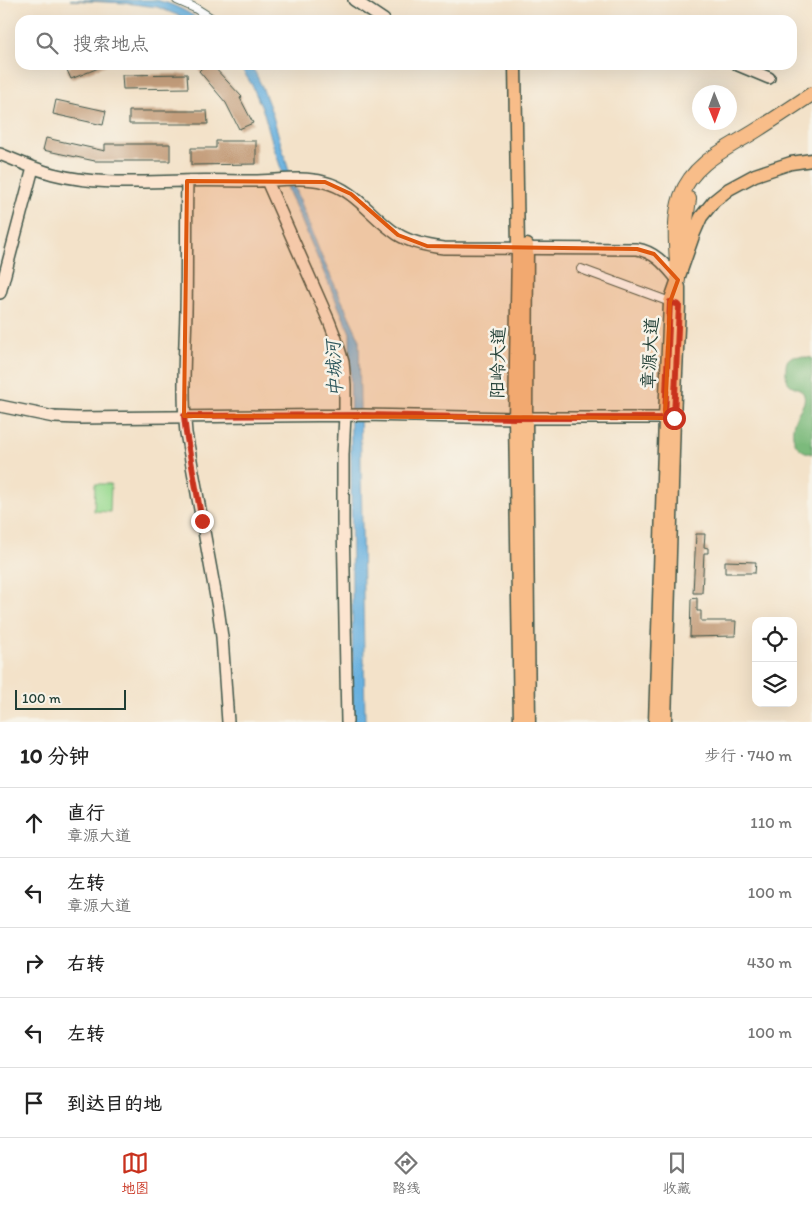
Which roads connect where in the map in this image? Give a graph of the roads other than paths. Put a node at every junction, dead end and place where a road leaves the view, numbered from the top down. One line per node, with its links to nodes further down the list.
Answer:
1 (177, 0): 3 (street)
2 (354, 0): 4 (street)
3 (206, 15)
4 (376, 15)
5 (515, 70): 16 (main road, 阳岭大道)
6 (524, 70): 16 (main road, 阳岭大道)
7 (750, 70): 8 (street)
8 (769, 78)
9 (812, 94): 18 (highway)
10 (812, 105): 18 (highway)
11 (0, 154): 13 (street)
12 (812, 160): 18 (main road, 章源大道)
13 (33, 168): 14 (street); 19 (street)
14 (187, 181): 15 (street); 23 (street)
15 (267, 181): 16 (street); 22 (street)
16 (522, 249): 18 (street); 24 (main road, 阳岭大道)
17 (581, 269): 20 (street)
18 (678, 280): 20 (main road, 章源大道)
19 (0, 294)
20 (675, 304): 25 (main road, 章源大道); 31 (main road, 章源大道)
21 (0, 406): 23 (street)
22 (345, 415): 23 (street); 24 (street); 27 (street)
23 (184, 416): 26 (street)
24 (520, 418): 25 (street); 28 (main road, 阳岭大道); 29 (main road, 阳岭大道)
25 (665, 418): 30 (main road, 章源大道)
26 (228, 722)
27 (347, 722)
28 (520, 722)
29 (529, 722)
30 (655, 722)
31 (665, 722)

